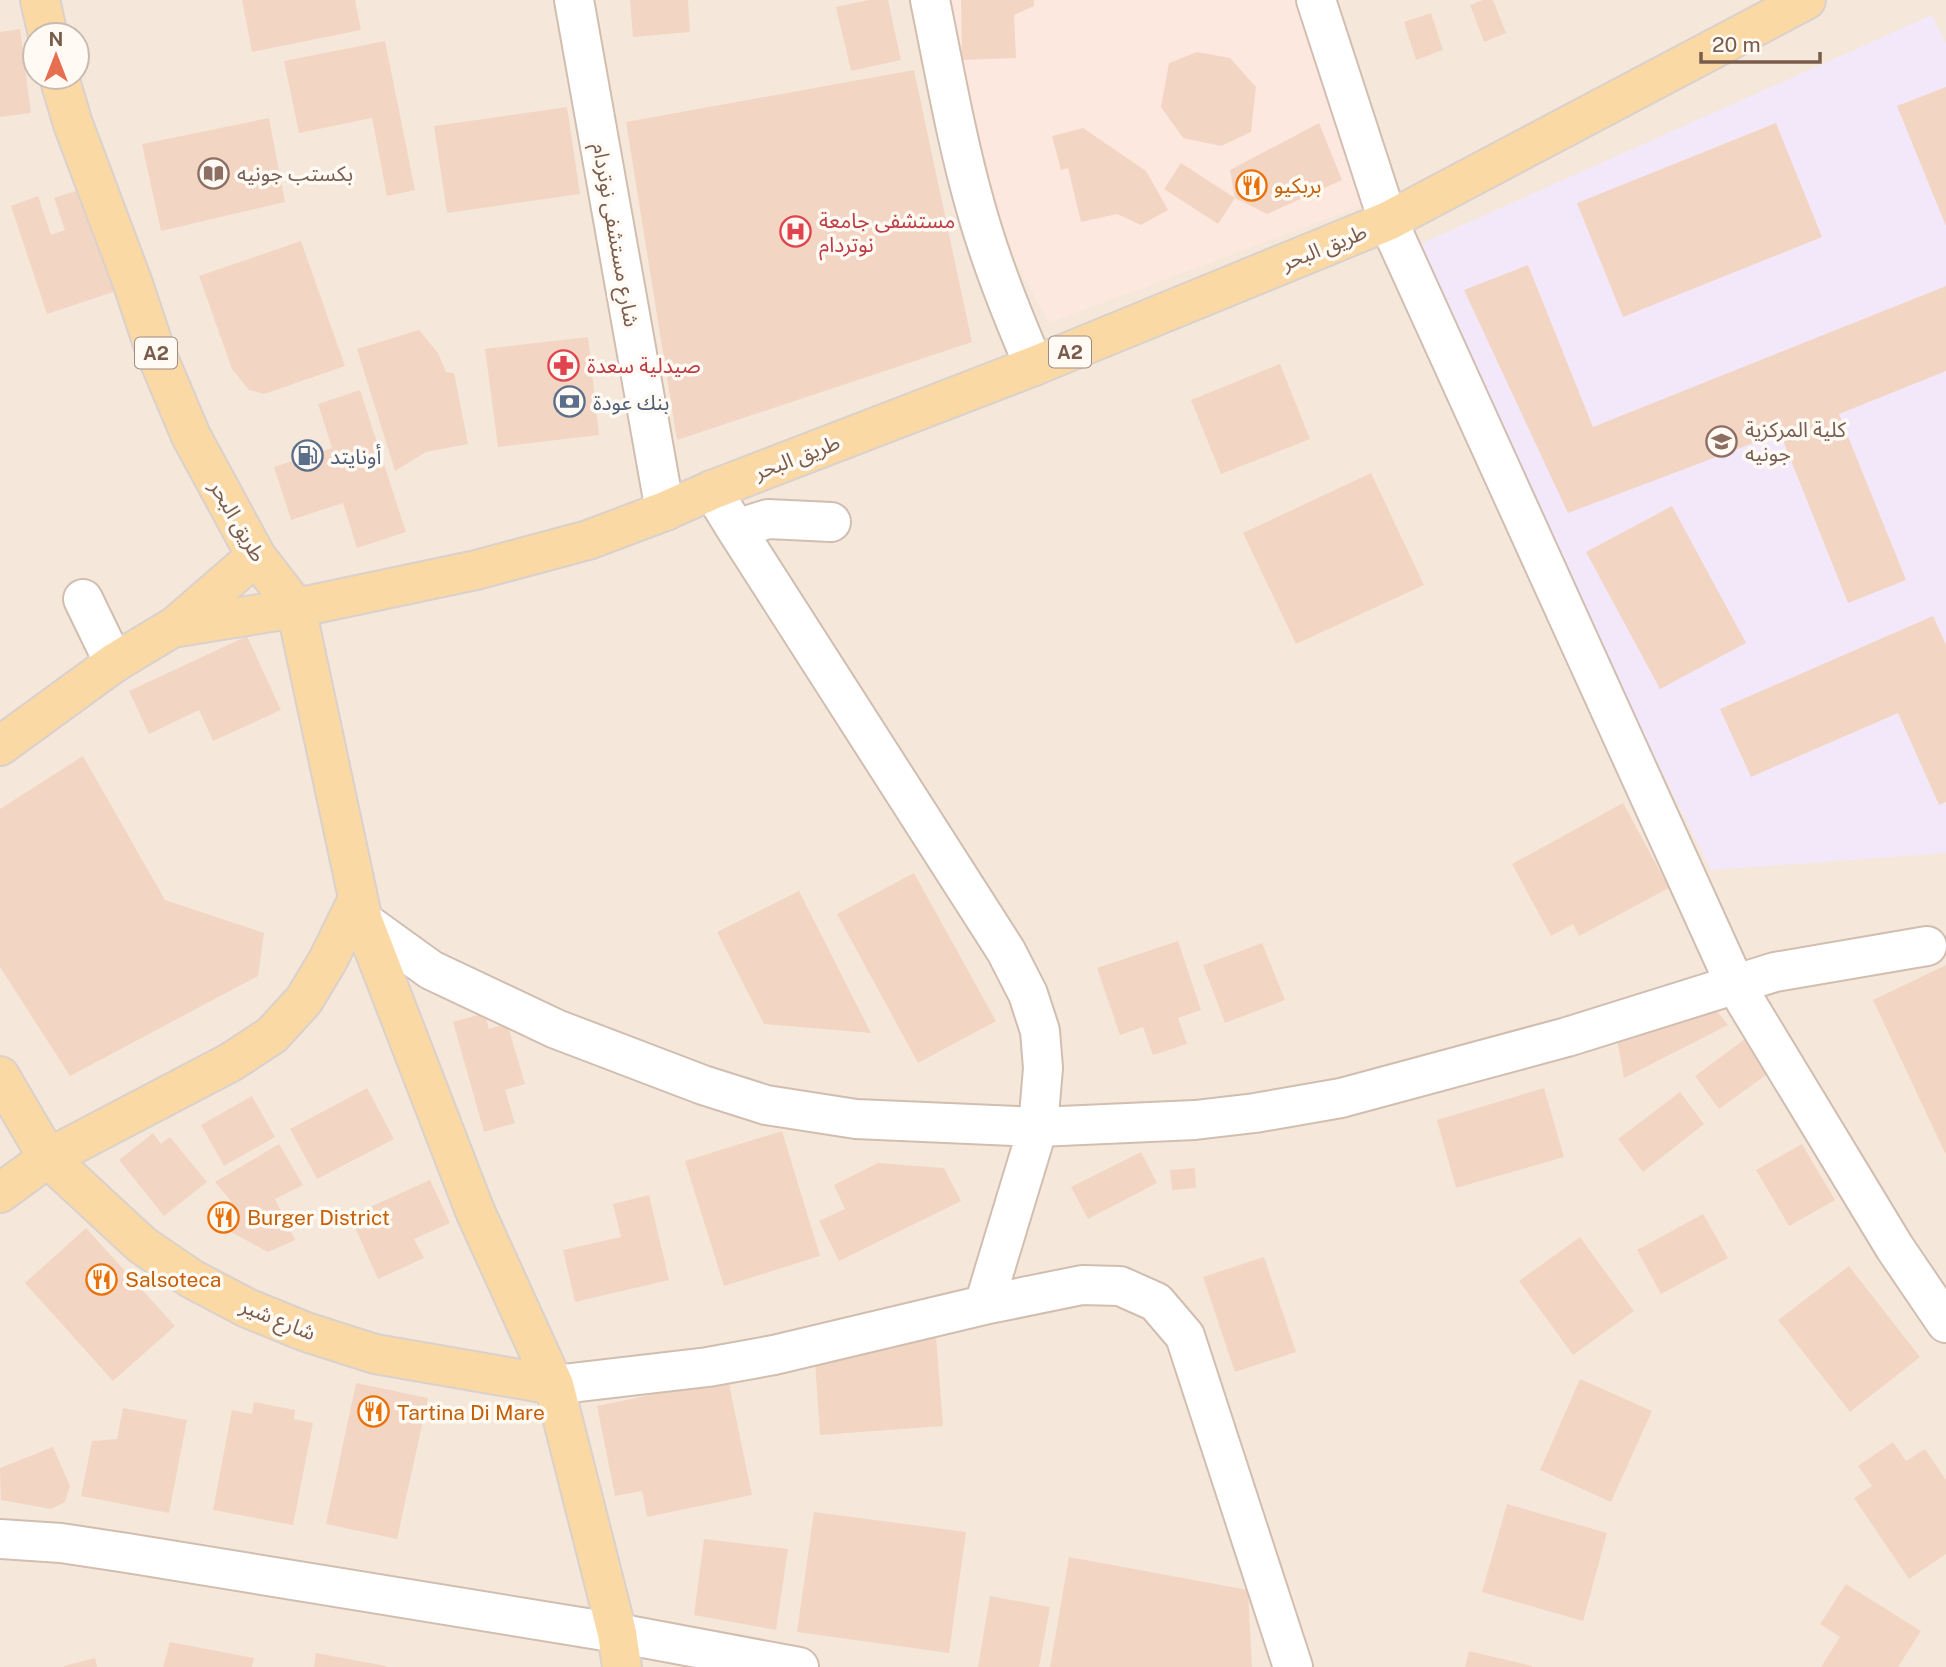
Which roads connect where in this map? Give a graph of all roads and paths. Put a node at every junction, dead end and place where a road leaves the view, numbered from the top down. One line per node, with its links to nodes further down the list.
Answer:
1 (40, 0): 6 (main road)
2 (574, 0): 11 (street, شارع مستشفى نوتردام)
3 (930, 0): 9 (street)
4 (1316, 0): 8 (street)
5 (1806, 0): 8 (main road, طريق البحر / A2)
6 (45, 21)
7 (63, 91): 14 (main road, طريق البحر / A2)
8 (1388, 221): 9 (main road, طريق البحر / A2); 22 (street)
9 (1034, 366): 10 (main road, طريق البحر / A2)
10 (712, 489): 11 (main road, طريق البحر / A2); 13 (street)
11 (664, 511): 16 (main road, طريق البحر / A2)
12 (831, 522): 13 (street)
13 (736, 529): 24 (street)
14 (256, 556): 16 (main road, طريق البحر / A2); 17 (main road)
15 (83, 599): 18 (street)
16 (296, 608): 17 (main road); 20 (main road)
17 (172, 628): 18 (main road)
18 (114, 663): 19 (main road)
19 (0, 746)
20 (360, 910): 24 (street); 25 (main road); 29 (main road)
21 (1927, 946): 22 (street)
22 (1735, 984): 24 (street); 28 (street)
23 (0, 1076): 25 (main road, شارع شير)
24 (1038, 1127): 27 (street)
25 (48, 1158): 26 (main road); 29 (main road, شارع شير)
26 (0, 1193)
27 (984, 1305): 29 (street); 33 (street)
28 (1946, 1323)
29 (554, 1385): 31 (main road)
30 (0, 1539): 31 (street)
31 (620, 1650): 32 (street)
32 (799, 1667)
33 (1293, 1667)

